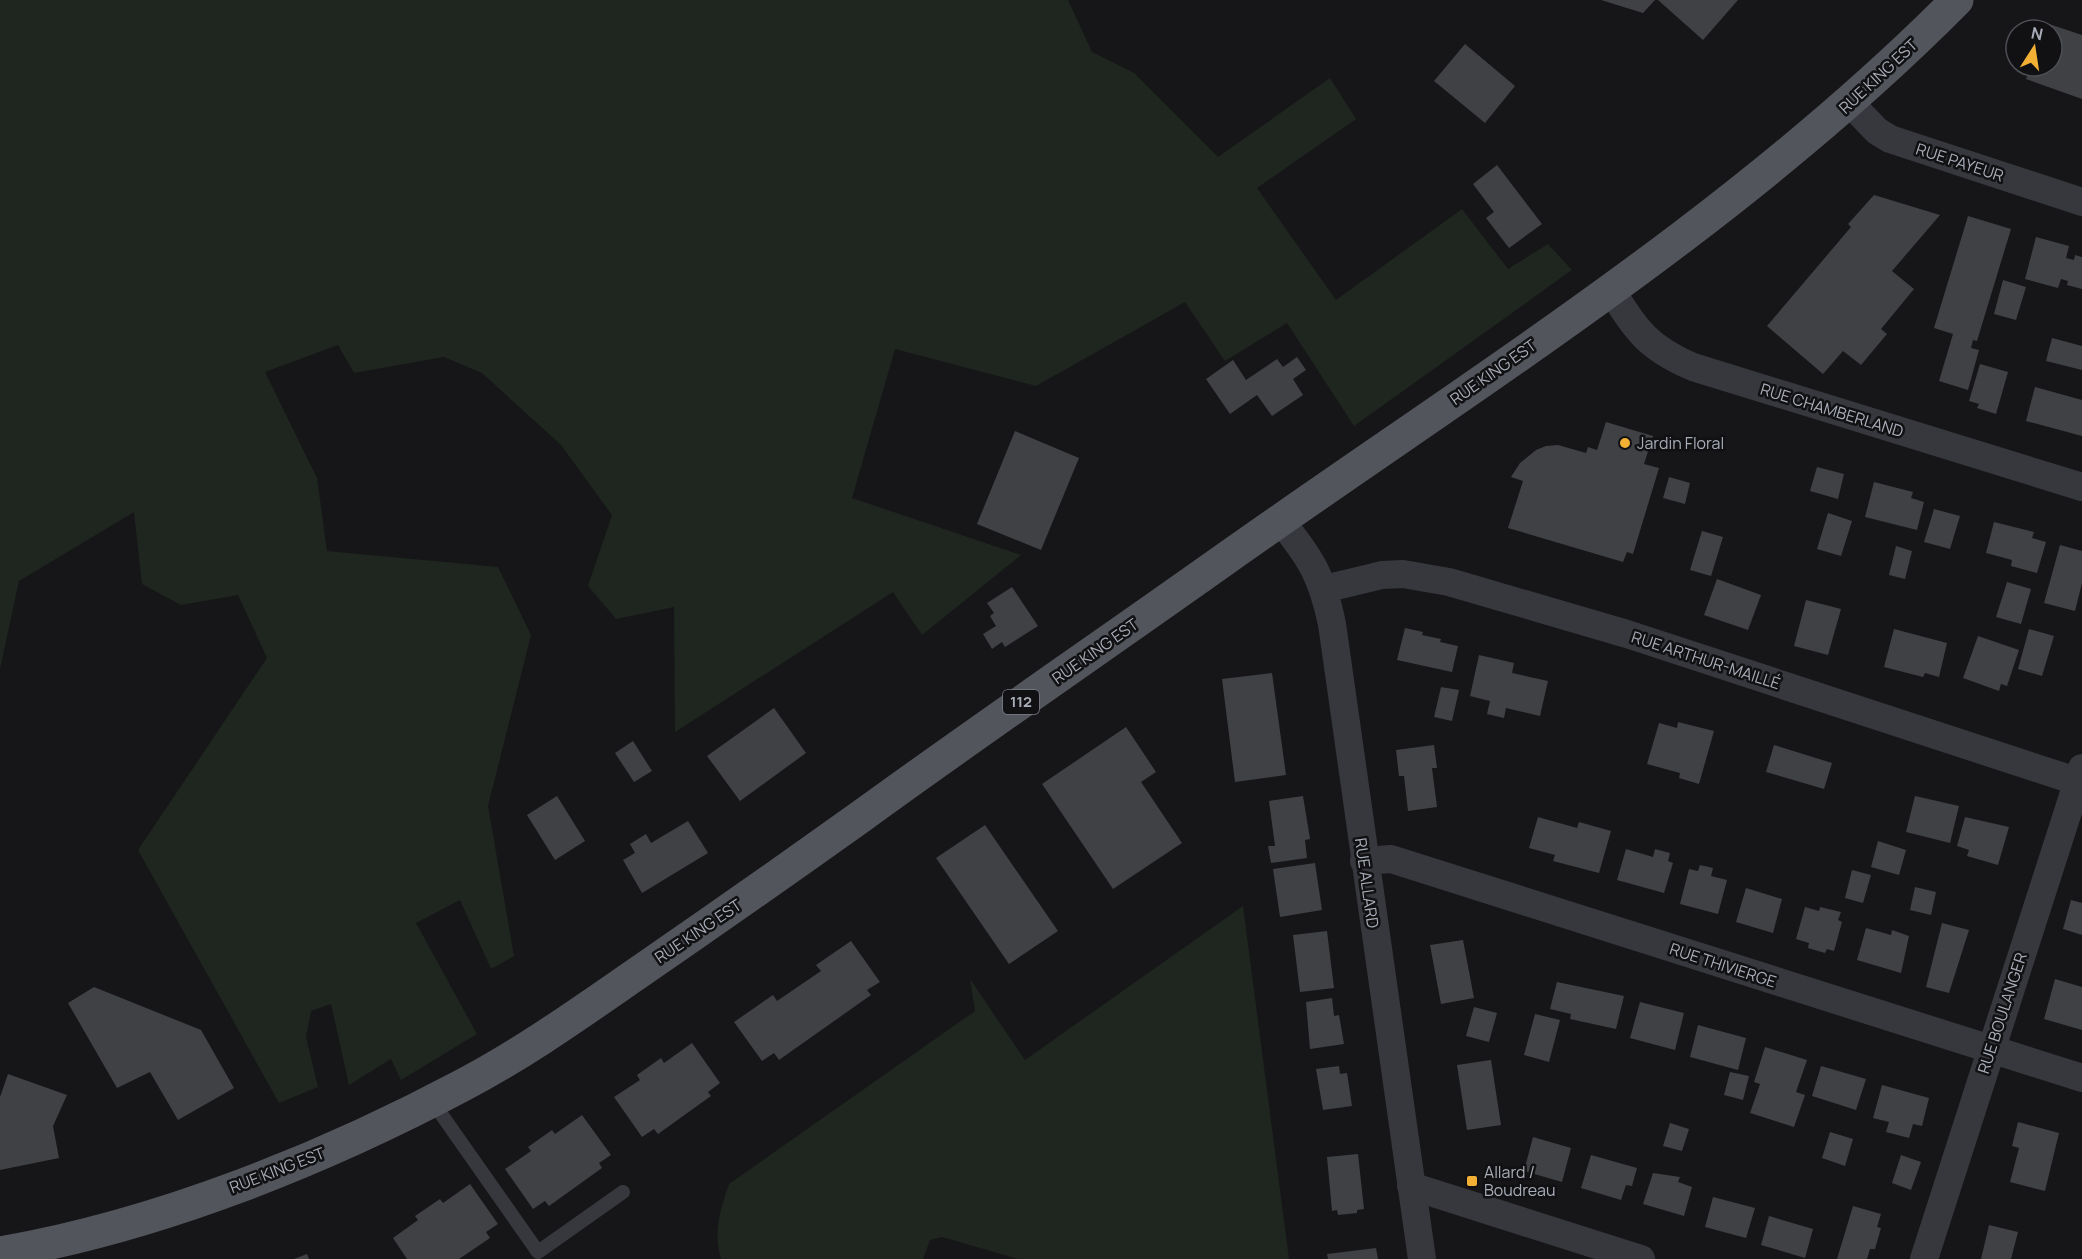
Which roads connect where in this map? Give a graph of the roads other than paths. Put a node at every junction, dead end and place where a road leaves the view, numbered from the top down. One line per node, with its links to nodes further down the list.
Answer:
1 (1957, 0): 2 (main road, RUE KING EST / 112)
2 (1850, 103): 3 (street, RUE PAYEUR); 4 (main road, RUE KING EST / 112)
3 (2082, 201)
4 (1611, 290): 5 (street, RUE CHAMBERLAND); 6 (main road, RUE KING EST / 112)
5 (2082, 487)
6 (1280, 520): 7 (street, RUE ALLARD); 12 (main road, RUE KING EST / 112)
7 (1324, 589): 8 (street, RUE ARTHUR-MAILLÉ); 9 (street, RUE ALLARD)
8 (2080, 778): 10 (street, RUE BOULANGER)
9 (1364, 861): 10 (street, RUE THIVIERGE); 13 (street, RUE ALLARD)
10 (1990, 1049): 11 (street, RUE THIVIERGE); 19 (street, RUE BOULANGER)
11 (2082, 1078)
12 (432, 1101): 15 (main road, RUE KING EST / 112); 16 (lane)
13 (1412, 1186): 17 (street, RUE ALLARD); 18 (street)
14 (622, 1192): 16 (lane)
15 (0, 1254)
16 (533, 1256)
17 (1422, 1259)
18 (1641, 1259)
19 (1924, 1259)

